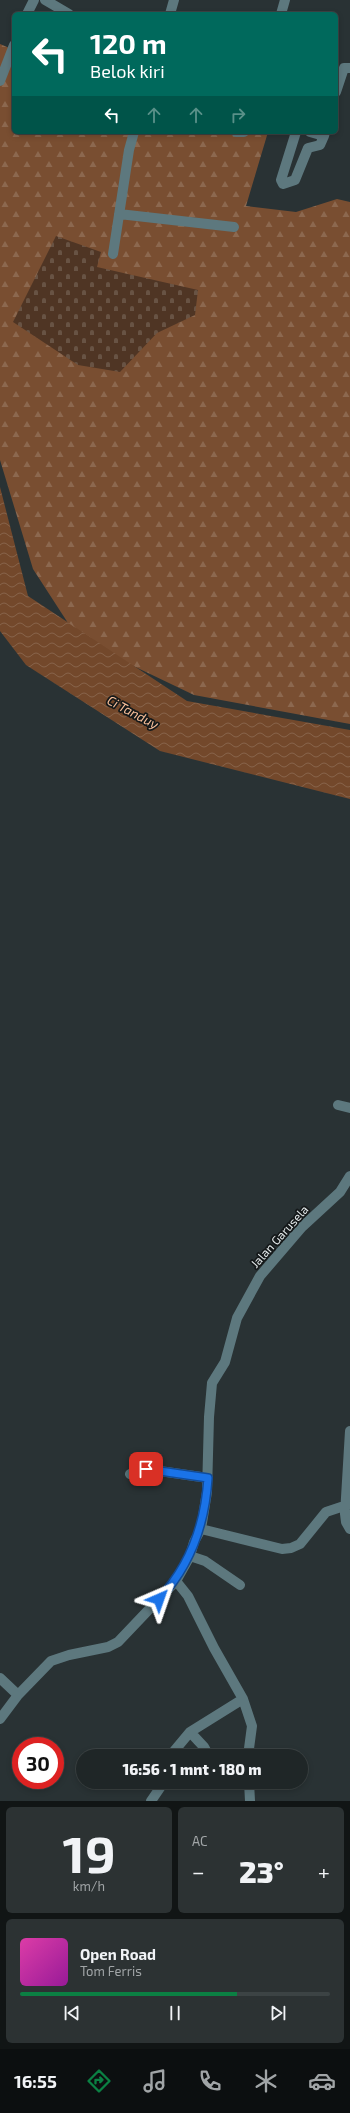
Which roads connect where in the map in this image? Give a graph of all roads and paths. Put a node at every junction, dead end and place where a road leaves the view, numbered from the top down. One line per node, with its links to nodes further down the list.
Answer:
1 (34, 0): 5 (street)
2 (45, 0): 6 (street)
3 (174, 0): 7 (street)
4 (285, 0): 8 (street)
5 (28, 12)
6 (66, 12)
7 (171, 12)
8 (282, 12)
9 (12, 50): 11 (street)
10 (350, 68): 12 (street)
11 (0, 81)
12 (338, 85)
13 (133, 134): 18 (street)
14 (296, 134): 16 (street)
15 (324, 134): 17 (street)
16 (294, 143): 17 (street); 17 (street)
17 (308, 148)
18 (119, 214): 19 (street); 20 (street)
19 (234, 227)
20 (113, 254)
21 (338, 1105): 22 (street)
22 (350, 1108)
23 (350, 1176): 26 (street, Jalan Garusela)
24 (350, 1431): 27 (street)
25 (130, 1474): 26 (street)
26 (208, 1478): 28 (street, Jalan Garusela)
27 (348, 1504): 28 (street); 29 (street)
28 (201, 1529): 30 (street, Jalan Garusela)
29 (350, 1529)
30 (190, 1556): 31 (street, Jalan Garusela); 32 (street)
31 (176, 1581): 34 (street, Jalan Garusela); 35 (street)
32 (240, 1585)
33 (0, 1678): 34 (street)
34 (18, 1695): 36 (street, Jalan Garusela)
35 (242, 1699): 37 (street); 40 (street)
36 (0, 1719)
37 (190, 1732): 38 (street); 39 (street)
38 (176, 1749)
39 (205, 1749)
40 (249, 1749)
41 (160, 1789): 43 (street)
42 (249, 1789): 44 (street)
43 (152, 1801)
44 (250, 1801)

